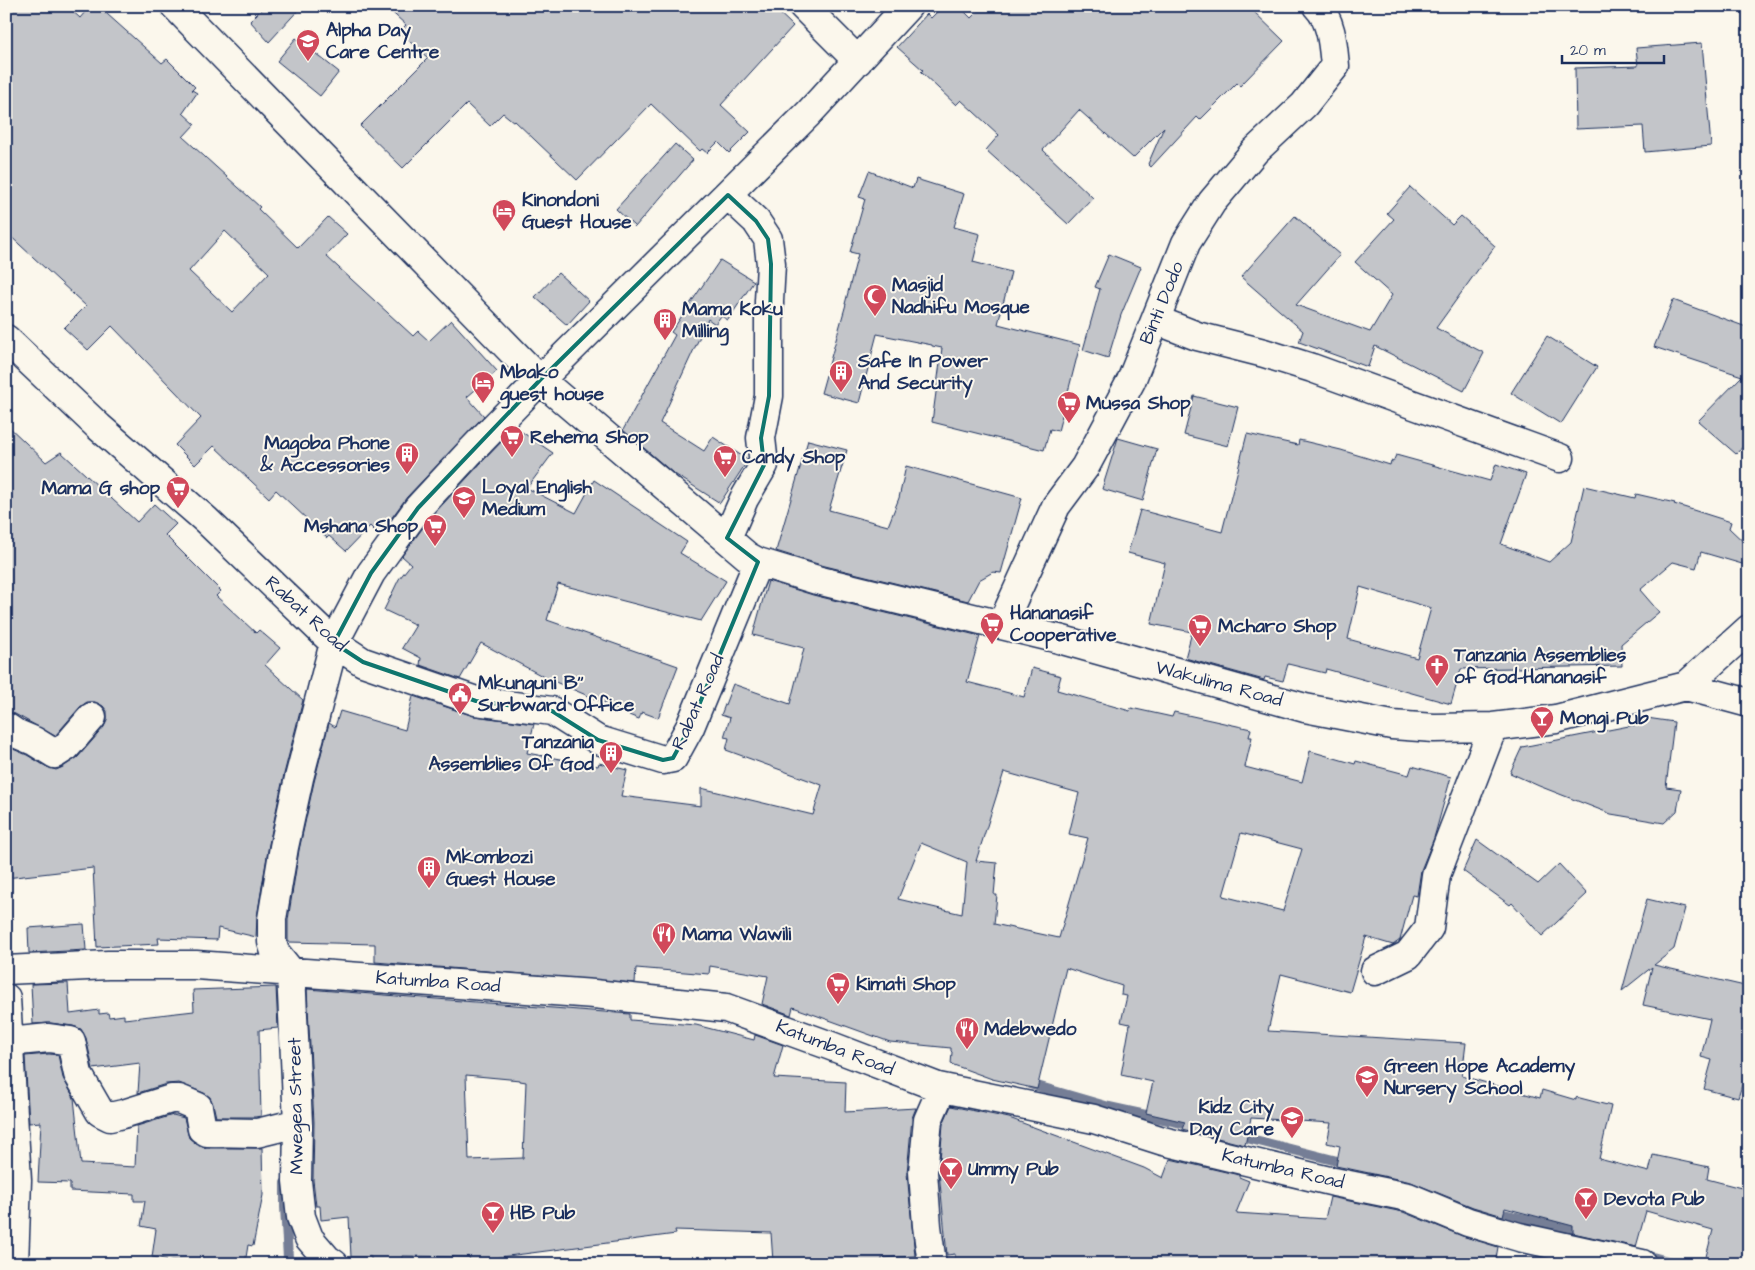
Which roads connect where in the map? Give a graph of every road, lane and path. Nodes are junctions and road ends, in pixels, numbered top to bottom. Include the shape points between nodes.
1 (175, 6) edge
2 (803, 6) edge
3 (908, 6) edge
4 (1318, 6) edge
5 (858, 61) junction
6 (728, 195) junction
7 (1156, 320) junction
8 (6, 339) edge
9 (540, 380) junction
10 (1560, 458) dead end
11 (727, 538) junction
12 (758, 562) junction
13 (1002, 624) junction
14 (1749, 629) edge
15 (334, 643) junction
16 (1686, 686) junction
17 (1749, 702) edge
18 (92, 717) dead end
19 (6, 727) edge
20 (1493, 727) junction
21 (6, 971) edge
22 (1375, 971) dead end
23 (291, 972) junction
24 (6, 998) edge
25 (8, 1042) junction
26 (942, 1088) junction
27 (298, 1124) junction
28 (14, 1264) edge
29 (334, 1264) edge
30 (932, 1264) edge
31 (1642, 1264) edge

1 - 9 street, Wakulima Road
2 - 5 street
3 - 5 street
4 - 7 street, Binti Dodo via 1333,40 1335,66 1304,105 1255,151 1212,202 1186,243
5 - 6 street
6 - 9 street
6 - 11 street via 756,221 768,239 771,264 769,396 761,438 764,466 744,498
7 - 10 street via 1197,336 1312,368
7 - 13 street, Binti Dodo via 1131,381 1085,467 1056,506
8 - 15 street, Rabat Road via 99,427 206,520
9 - 11 street, Wakulima Road
9 - 15 street via 418,508 371,573
11 - 12 street, Wakulima Road
12 - 13 street, Wakulima Road
12 - 15 street, Rabat Road via 690,727 673,758 663,760 598,740 552,711 476,702 363,662
13 - 20 street, Wakulima Road via 1343,716 1392,725
14 - 16 street, Wakulima Road
15 - 23 street via 299,778 272,919 275,952
16 - 17 street, Wakulima Road
16 - 20 street, Wakulima Road via 1556,719
18 - 19 street via 66,747 55,754
20 - 22 street via 1436,875 1429,928 1408,955
21 - 23 street, Katumba Road via 196,965
23 - 26 street, Katumba Road via 594,994 726,1008
23 - 27 street, Mwegea Street
24 - 25 street
25 - 27 street via 49,1038 71,1041 78,1074 100,1112 110,1117 179,1099 198,1107 202,1129 207,1132 257,1133
25 - 28 street via 17,1180
26 - 30 street via 928,1120 924,1172
26 - 31 street, Katumba Road via 1094,1119 1163,1141 1334,1182 1408,1196 1468,1222 1519,1237
27 - 29 street, Mwegea Street via 300,1217 309,1238 326,1260

